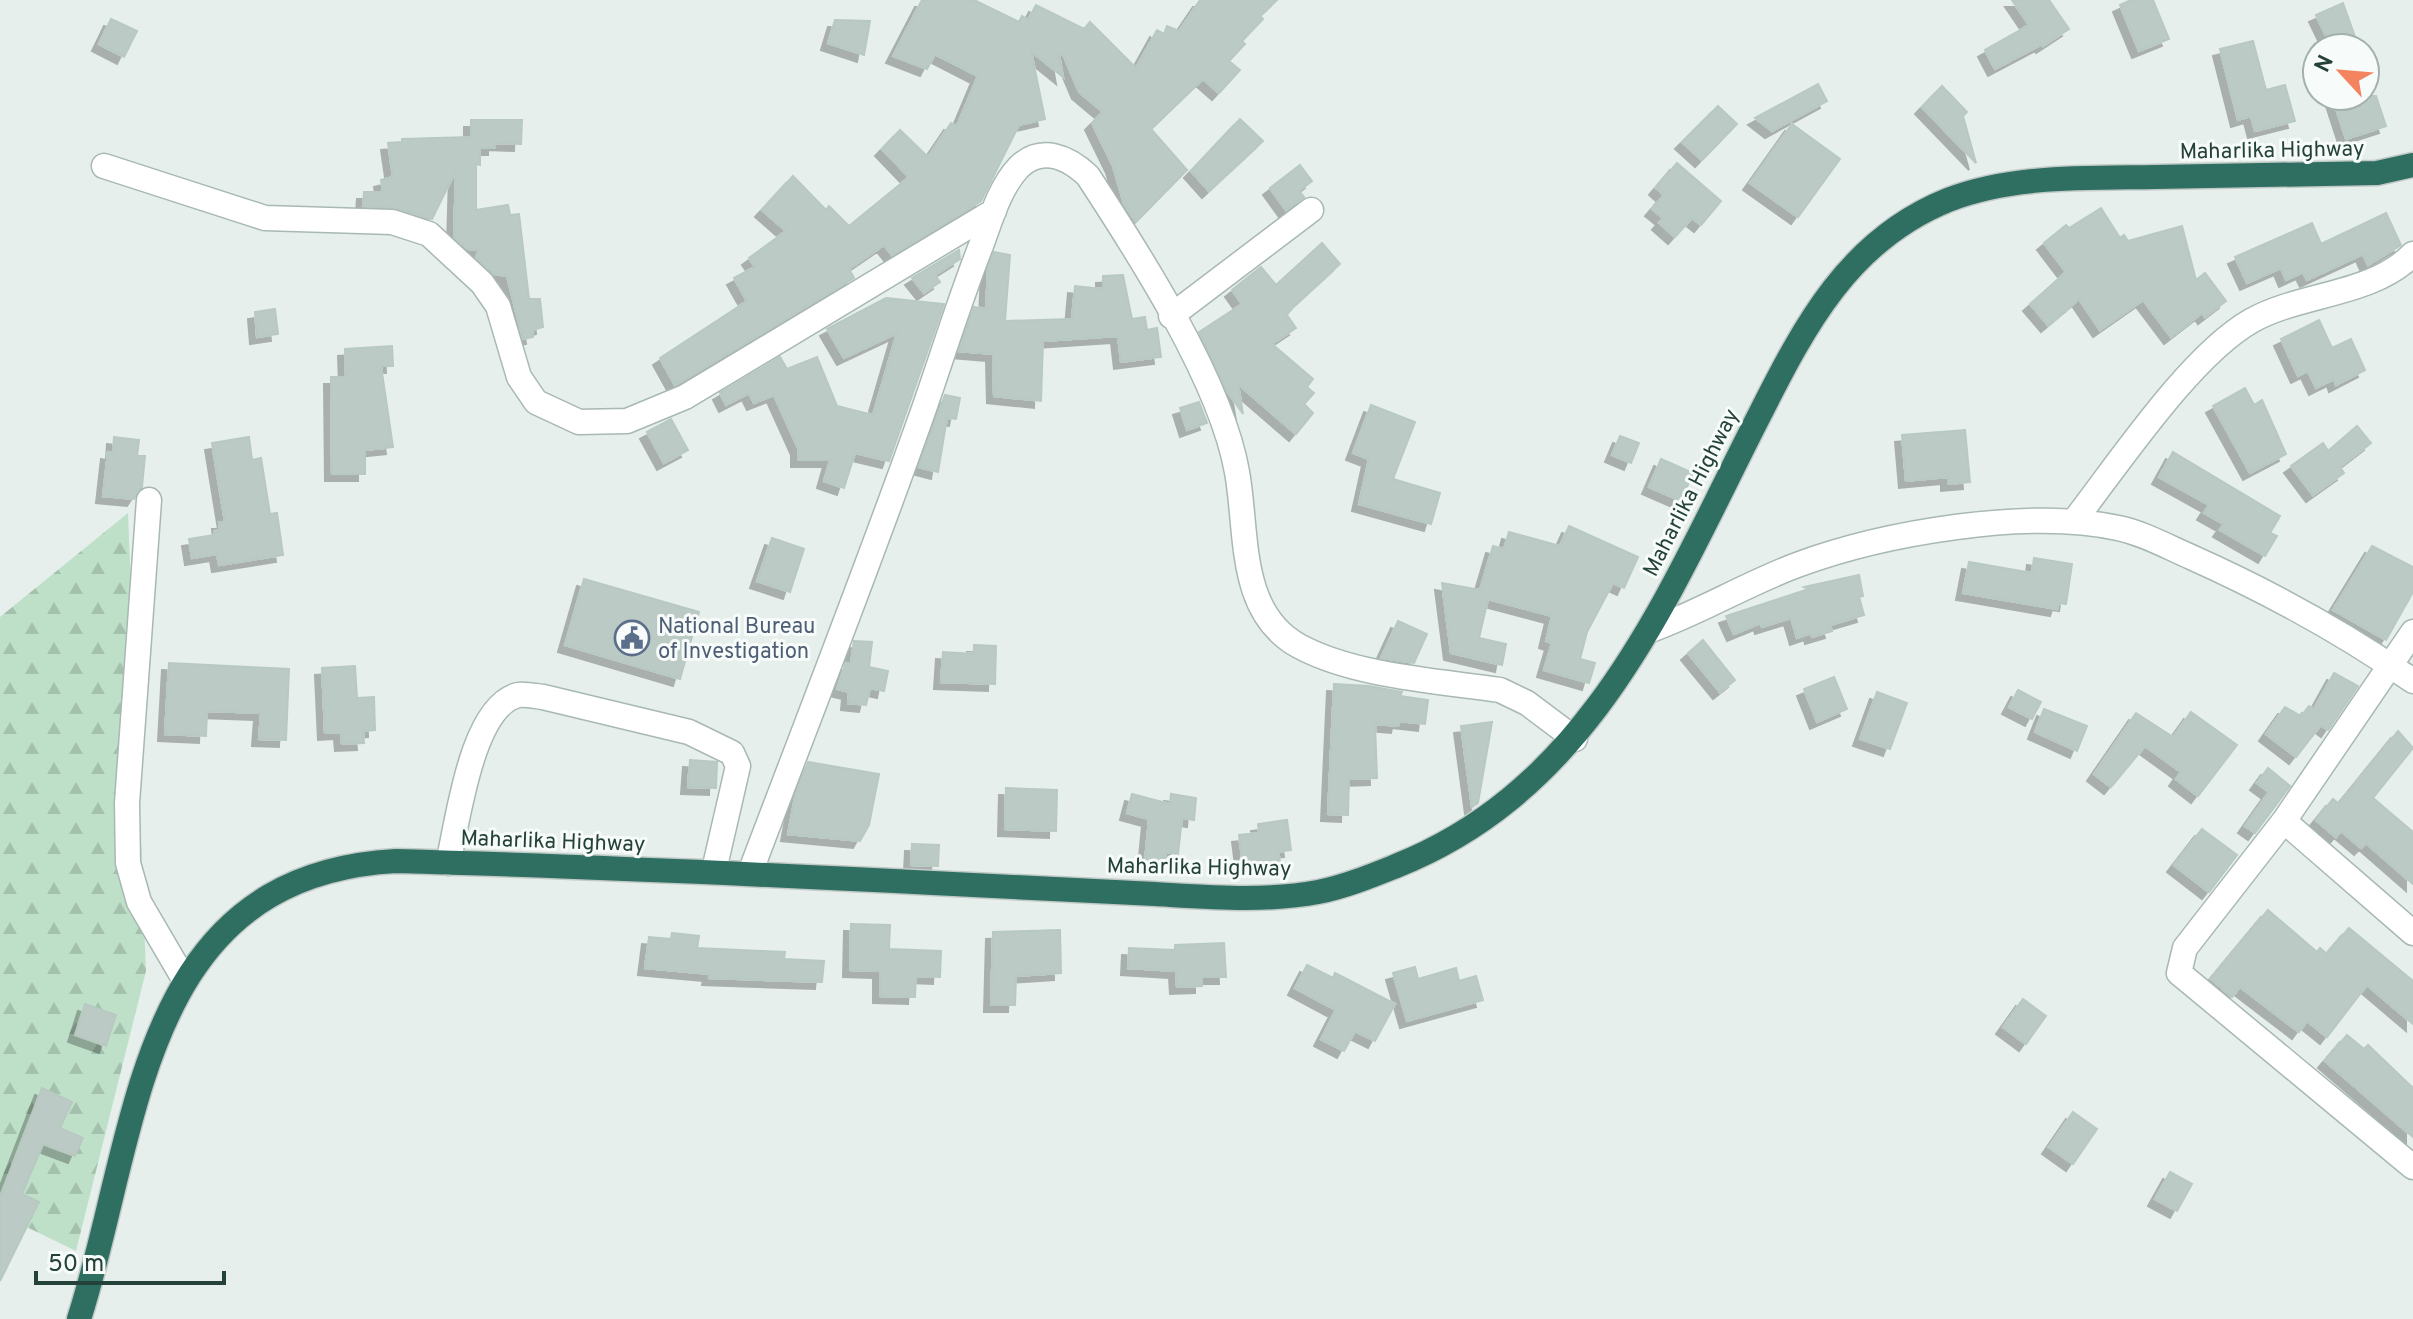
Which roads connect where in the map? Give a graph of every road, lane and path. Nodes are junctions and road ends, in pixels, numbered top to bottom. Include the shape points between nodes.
1 (2413, 165) edge
2 (104, 166) dead end
3 (1311, 210) dead end
4 (994, 211) junction
5 (2413, 254) edge
6 (1171, 316) junction
7 (149, 500) dead end
8 (2074, 521) junction
9 (1648, 631) junction
10 (2413, 632) edge
11 (2390, 665) junction
12 (2413, 681) edge
13 (1575, 739) junction
14 (2284, 821) junction
15 (448, 863) junction
16 (714, 870) junction
17 (750, 873) junction
18 (2413, 933) edge
19 (184, 979) junction
20 (2413, 1167) edge
21 (79, 1319) edge

1 - 9 highway, Maharlika Highway via 2377,173 2022,182 1945,201 1901,226 1859,258 1803,331
2 - 4 street via 265,218 392,222 429,234 474,274 498,306 519,377 536,402 579,422 627,421 685,397
3 - 6 street
4 - 6 street via 1020,167 1034,158 1055,154 1072,161 1088,176
4 - 17 street
5 - 8 street via 2401,266 2280,308 2227,337
6 - 13 street via 1215,401 1237,470 1247,564 1262,613 1298,646 1361,668 1514,695
7 - 19 street via 127,803 128,863 139,902
8 - 9 street via 1976,525 1875,543 1800,564
8 - 11 street via 2121,528 2226,573
9 - 13 highway, Maharlika Highway
10 - 11 street
11 - 12 street
11 - 14 street
13 - 17 highway, Maharlika Highway via 1500,807 1443,843 1401,865 1316,893 1204,896
14 - 18 street
14 - 20 street via 2185,948 2179,973
15 - 16 highway, Maharlika Highway
15 - 16 street via 478,741 488,719 519,695 689,732 732,753 738,766
15 - 19 highway, Maharlika Highway via 350,864 306,877 262,900 219,936
16 - 17 highway, Maharlika Highway
19 - 21 highway, Maharlika Highway via 147,1060

